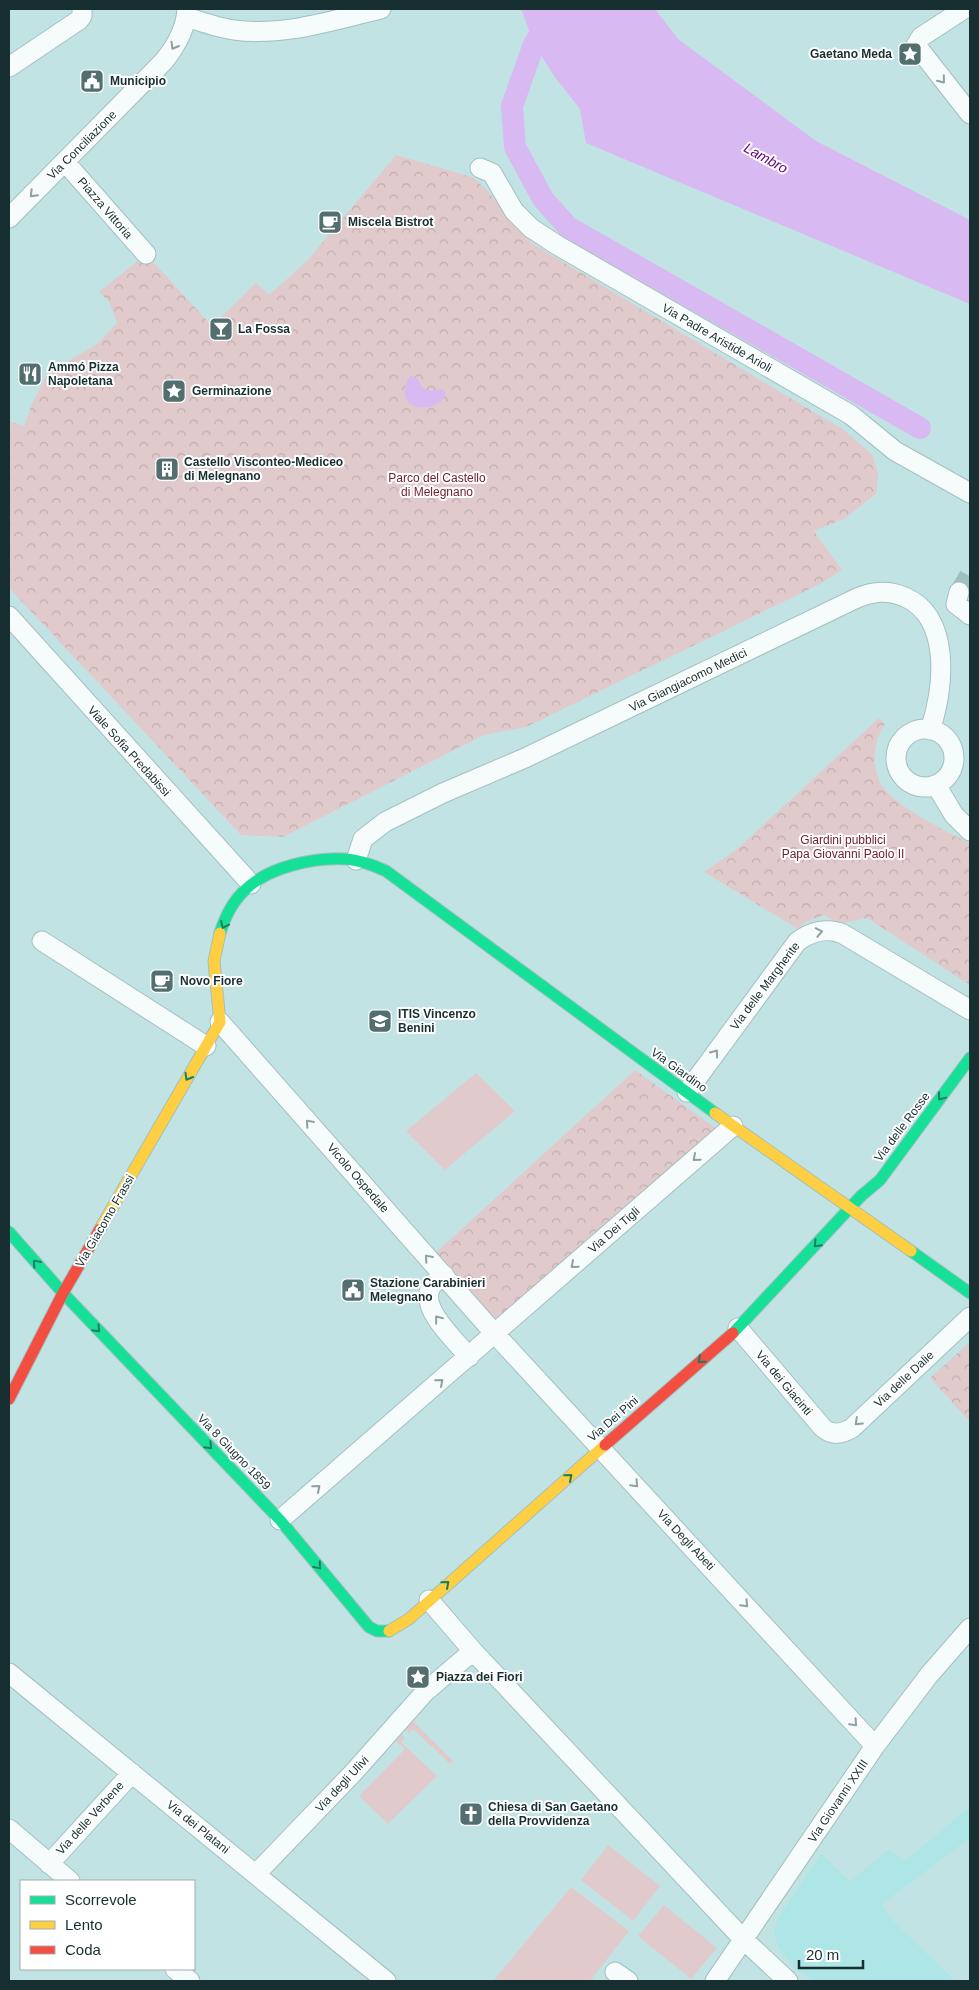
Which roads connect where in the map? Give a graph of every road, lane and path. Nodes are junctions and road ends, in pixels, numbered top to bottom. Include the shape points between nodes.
1 (381, 9) edge
2 (964, 9) edge
3 (362, 11) edge
4 (82, 12) edge
5 (187, 13) edge
6 (9, 67) edge
7 (970, 114) edge
8 (65, 162) junction
9 (480, 168) dead end
10 (9, 218) edge
11 (146, 254) dead end
12 (970, 493) edge
13 (958, 592) dead end
14 (970, 615) edge
15 (9, 616) edge
16 (930, 730) junction
17 (962, 752) edge
18 (936, 785) junction
19 (970, 831) edge
20 (356, 860) junction
21 (250, 884) junction
22 (42, 941) dead end
23 (970, 1010) edge
24 (220, 1022) junction
25 (206, 1046) junction
26 (970, 1058) edge
27 (687, 1092) junction
28 (733, 1126) junction
29 (850, 1208) junction
30 (9, 1232) edge
31 (444, 1275) junction
32 (63, 1293) junction
33 (970, 1293) edge
34 (970, 1317) edge
35 (738, 1328) junction
36 (495, 1334) junction
37 (468, 1357) junction
38 (9, 1399) edge
39 (834, 1434) joint
40 (602, 1448) junction
41 (280, 1520) junction
42 (429, 1600) junction
43 (970, 1628) edge
44 (380, 1633) joint
45 (473, 1651) junction
46 (9, 1673) edge
47 (875, 1746) junction
48 (132, 1773) junction
49 (9, 1829) edge
50 (49, 1864) junction
51 (256, 1874) junction
52 (69, 1880) edge
53 (744, 1940) junction
54 (176, 1970) edge
55 (190, 1981) edge
56 (386, 1981) edge
57 (715, 1981) edge
58 (788, 1981) edge

1 - 3 street
2 -> 7 street via 921,37 916,45
3 - 5 street via 292,29 251,32 225,29
4 - 6 street via 79,20
5 -> 8 street, Via Conciliazione via 175,46 154,72
8 -> 10 street, Via Conciliazione
8 - 11 street, Piazza Vittoria
9 - 12 street, Via Padre Aristide Arioli via 492,173 514,211 537,232 851,415 895,451
13 - 14 street via 956,604
15 - 21 street, Viale Sofia Predabissi
16 - 17 street via 939,733
16 - 18 street via 920,730 903,739 896,757 902,776 909,782 927,788
16 - 20 street, Via Giangiacomo Medici via 940,676 935,629 930,618 915,603 890,592 874,592 400,814 363,839
17 - 18 street via 950,773
18 - 19 street via 954,815
20 - 21 street, Via Giardino via 310,862
20 - 27 street, Via Giardino via 375,865 393,876
21 -> 24 street via 222,926 215,950 214,977
22 - 25 street
27 -> 23 street, Via delle Margherite via 792,948 815,932 832,930 843,934
24 - 25 street, Via Giacomo Frassi
31 -> 24 street, Vicolo Ospedale
25 -> 32 street, Via Giacomo Frassi
26 -> 29 street, Via delle Rosse via 880,1180
27 - 28 street, Via Giardino
28 - 29 street, Via Giardino
28 -> 36 street, Via Dei Tigli
29 - 33 street, Via Giardino
29 -> 35 street, Via Dei Pini
32 -> 30 street, Via 8 Giugno 1859
31 - 36 street, Vicolo Ospedale
37 -> 31 street via 429,1304 431,1286
32 - 38 street, Via Giacomo Frassi
32 -> 41 street, Via 8 Giugno 1859
34 -> 39 street, Via delle Dalie via 852,1428
35 - 39 street, Via dei Giacinti via 823,1428
35 -> 40 street, Via Dei Pini
36 - 37 street, Via Dei Tigli
36 - 40 street, Via Degli Abeti
41 -> 37 street
42 -> 40 street, Via Dei Pini
40 -> 47 street, Via Degli Abeti
41 -> 44 street, Via 8 Giugno 1859 via 369,1627
42 - 44 street, Via Dei Pini via 395,1629
42 - 45 street
43 - 47 street, Via Giovanni XXIII
45 - 51 street, Via degli Ulivi via 426,1692
45 - 53 street
46 - 48 street, Via dei Platani
47 - 53 street, Via Giovanni XXIII
48 - 50 street, Via delle Verbene
48 - 51 street, Via dei Platani
49 - 50 street
50 - 52 street
51 - 56 street, Via dei Platani
53 - 57 street, Via Giovanni XXIII
53 - 58 street
54 - 55 street

